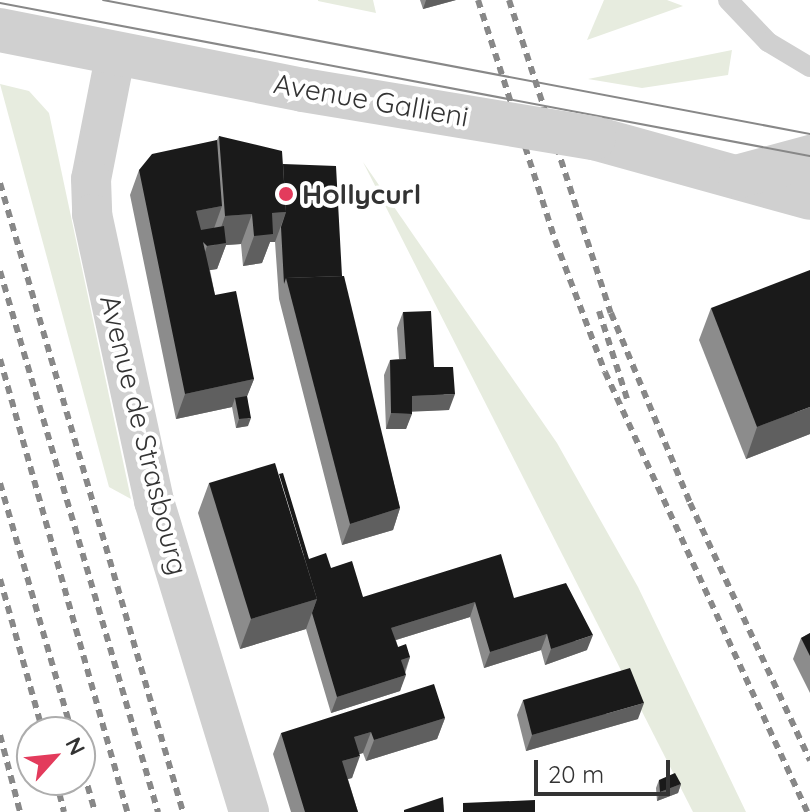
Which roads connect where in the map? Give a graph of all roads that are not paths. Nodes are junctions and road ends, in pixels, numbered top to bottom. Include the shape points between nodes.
1 (728, 0) edge
2 (0, 30) edge
3 (116, 52) junction
4 (810, 67) edge
5 (810, 157) edge
6 (740, 176) junction
7 (810, 198) edge
8 (249, 812) edge

1 - 4 lane via 768,42
2 - 3 street, Avenue Gallieni
3 - 6 street, Avenue Gallieni, bridge via 303,90 594,138
3 - 8 street, Avenue de Strasbourg via 91,179 92,214 154,501
5 - 6 street, Avenue Gallieni
6 - 7 street, Avenue Gallieni

